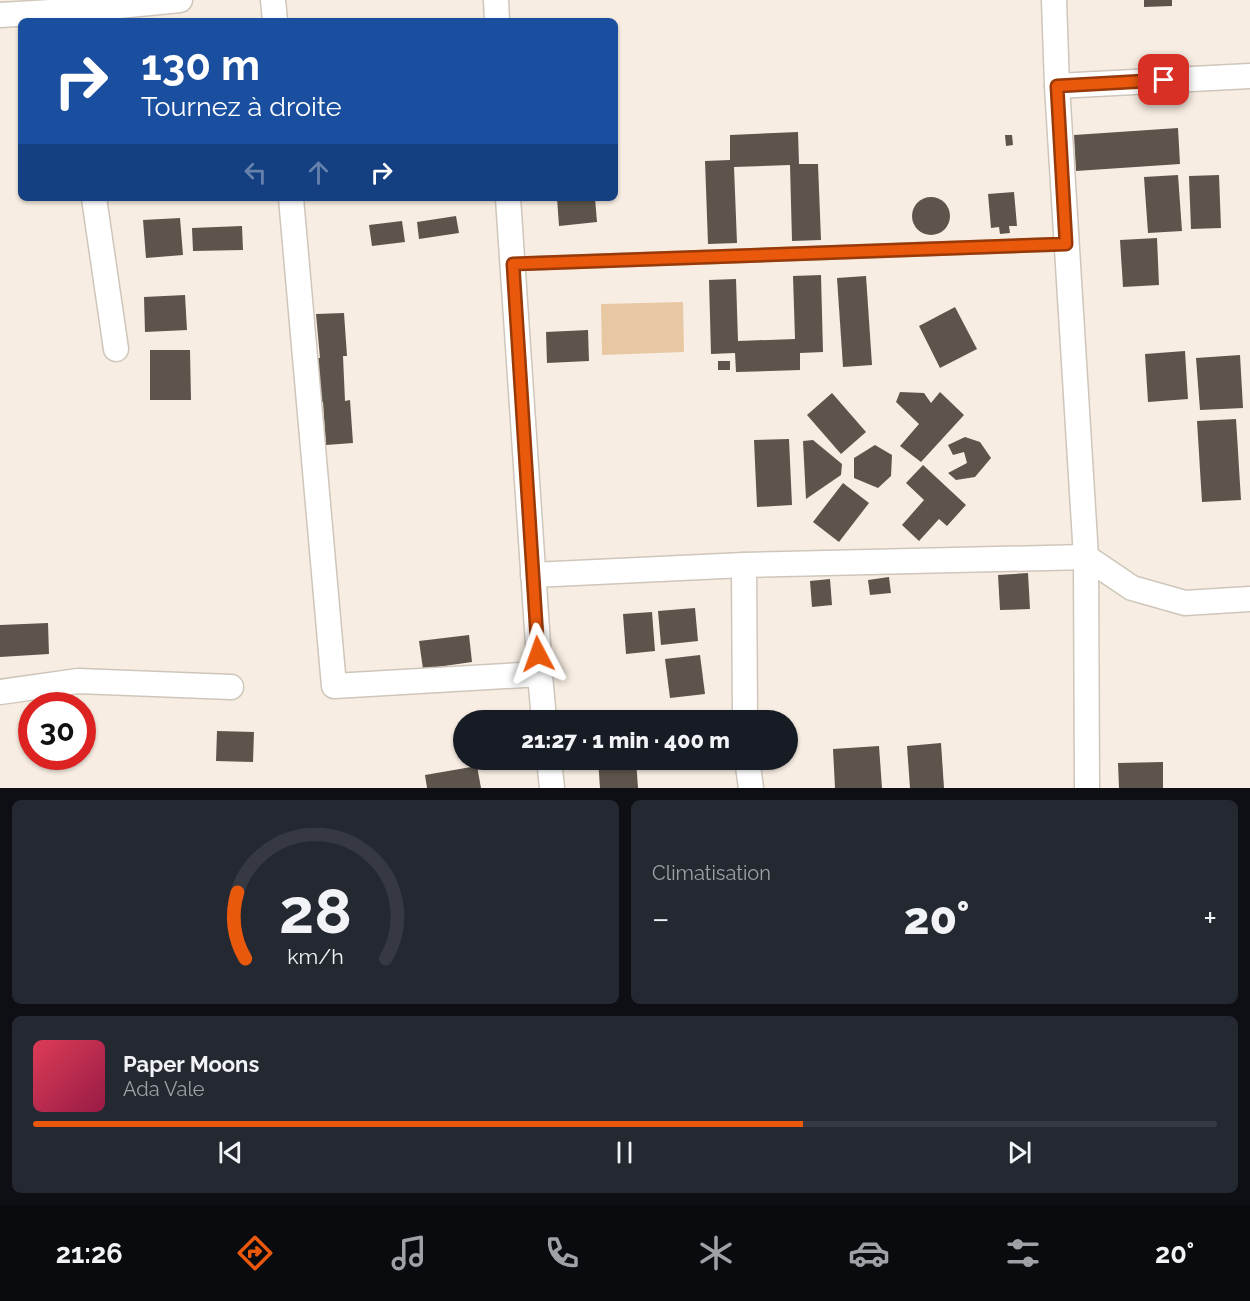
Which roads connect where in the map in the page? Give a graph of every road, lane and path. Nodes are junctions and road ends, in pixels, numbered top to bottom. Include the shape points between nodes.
1 (180, 0) edge
2 (273, 0) edge
3 (496, 0) edge
4 (1054, 0) edge
5 (68, 11) edge
6 (0, 15) edge
7 (275, 18) edge
8 (497, 18) edge
9 (1250, 76) edge
10 (1057, 86) junction
11 (94, 201) edge
12 (291, 201) edge
13 (508, 201) edge
14 (1066, 244) junction
15 (513, 264) junction
16 (116, 349) dead end
17 (1086, 557) junction
18 (744, 565) junction
19 (533, 575) junction
20 (1250, 599) edge
21 (540, 674) junction
22 (231, 687) dead end
23 (0, 692) edge
24 (543, 710) edge
25 (745, 710) edge
26 (550, 770) edge
27 (749, 770) edge
28 (552, 788) edge
29 (751, 788) edge
30 (1087, 788) edge

1 - 5 street
2 - 7 street
3 - 8 street
4 - 10 street
5 - 6 street
9 - 10 street
10 - 14 street
11 - 16 street
12 - 21 street via 334,686
13 - 15 street
14 - 15 lane
14 - 17 street
15 - 19 street
17 - 18 street
17 - 20 street via 1132,588 1185,603
17 - 30 street
18 - 19 street
18 - 25 street
19 - 21 street
21 - 24 street
22 - 23 street via 78,681
26 - 28 street
27 - 29 street

